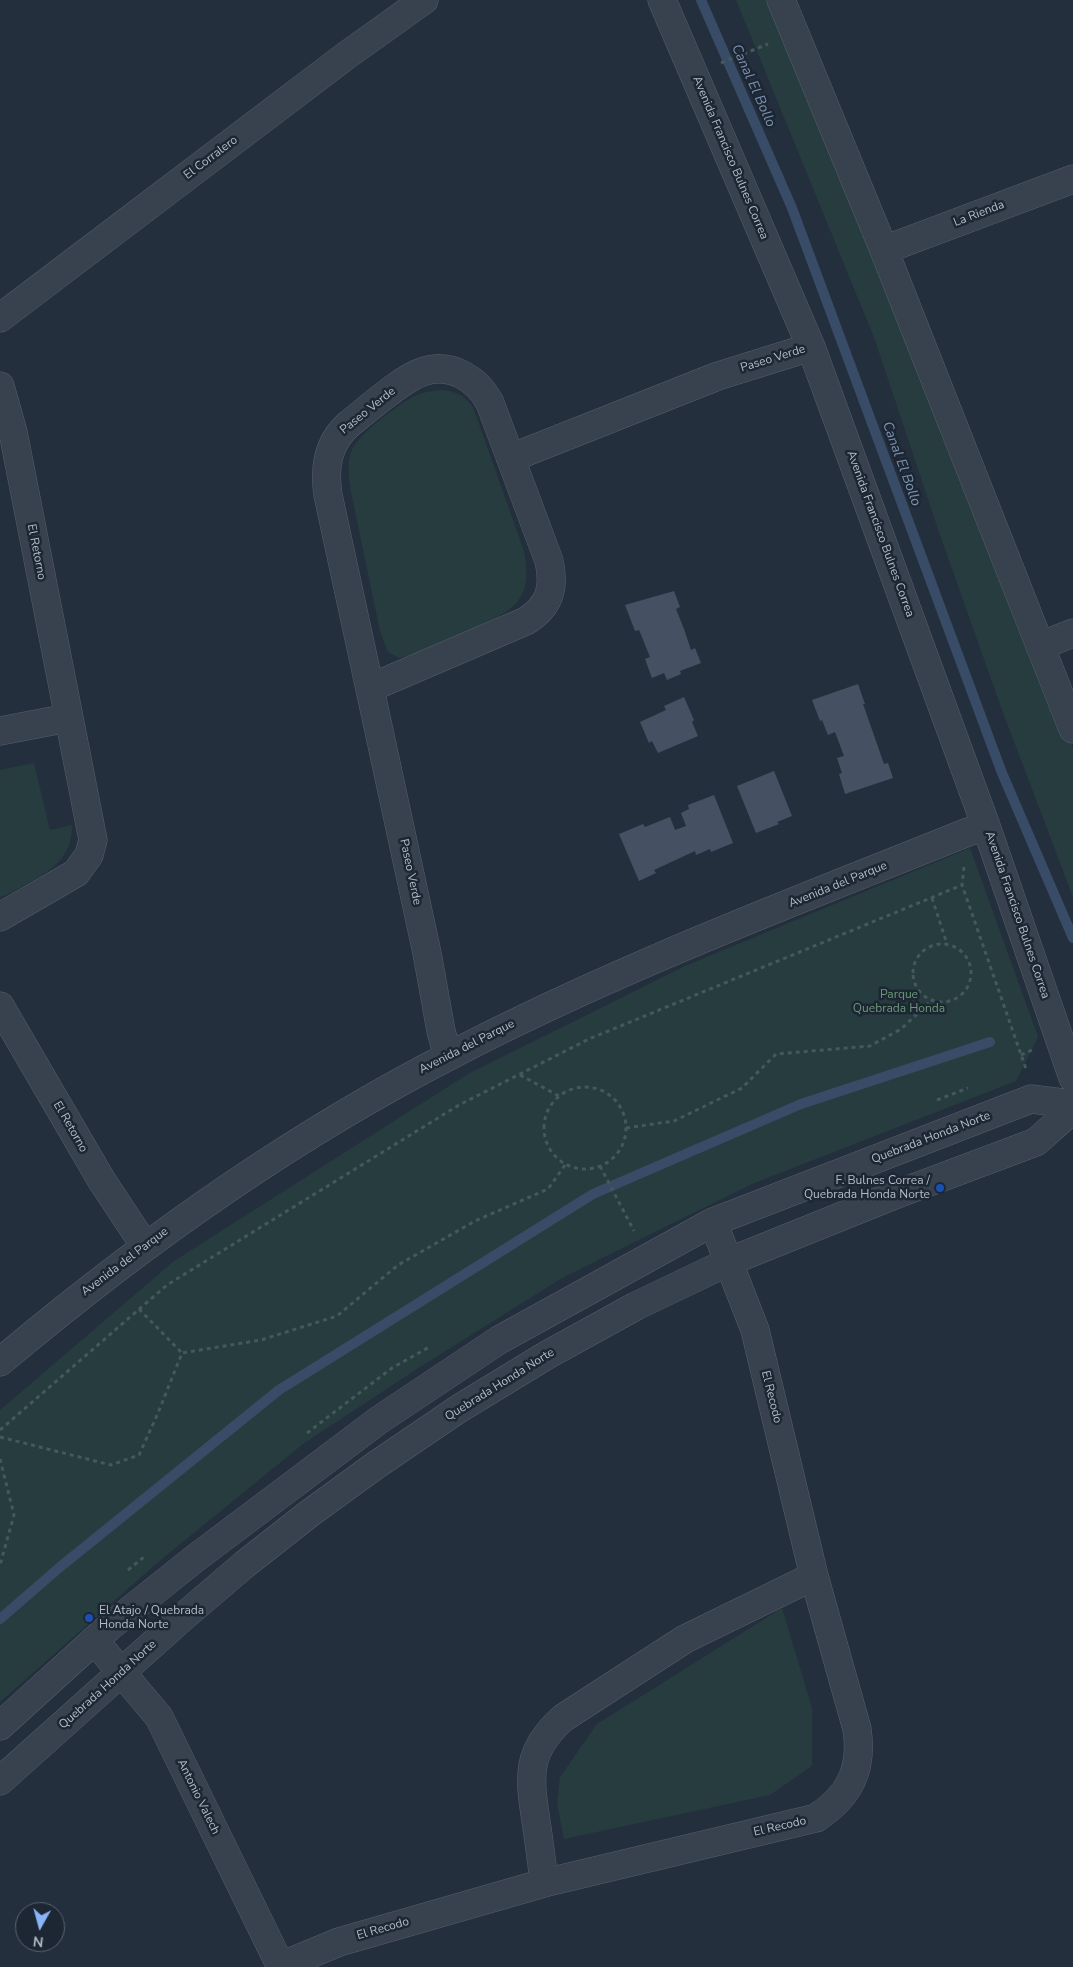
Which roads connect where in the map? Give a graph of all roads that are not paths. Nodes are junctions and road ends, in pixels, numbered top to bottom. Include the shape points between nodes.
1 (424, 0) edge
2 (662, 0) edge
3 (781, 0) edge
4 (1073, 179) edge
5 (884, 250) junction
6 (0, 318) edge
7 (811, 347) junction
8 (0, 386) edge
9 (511, 458) junction
10 (1073, 633) edge
11 (1040, 646) junction
12 (370, 688) junction
13 (68, 718) junction
14 (1073, 730) edge
15 (0, 731) edge
16 (977, 829) junction
17 (0, 917) edge
18 (0, 1006) edge
19 (448, 1056) junction
20 (1073, 1078) edge
21 (1073, 1104) edge
22 (1073, 1110) edge
23 (712, 1222) junction
24 (146, 1246) junction
25 (728, 1262) junction
26 (0, 1362) edge
27 (814, 1576) junction
28 (94, 1640) junction
29 (122, 1673) junction
30 (0, 1726) edge
31 (0, 1781) edge
32 (544, 1883) junction
33 (281, 1967) edge

1 - 6 street, El Corralero
2 - 7 street, Avenida Francisco Bulnes Correa
3 - 5 street
4 - 5 street, La Rienda
5 - 11 street
7 - 9 street, Paseo Verde via 718,376
7 - 16 street, Avenida Francisco Bulnes Correa
8 - 13 street, El Retorno via 12,432
9 - 12 street, Paseo Verde via 552,572 551,589 544,605 526,621
9 - 12 street, Paseo Verde via 484,392 463,374 444,370 428,370 412,376 340,431 326,464 327,490
10 - 11 street
11 - 14 street
12 - 19 street, Paseo Verde
13 - 15 street
13 - 17 street, El Retorno via 92,832 89,855 76,873
16 - 19 street, Avenida del Parque via 600,982
16 - 20 street, Avenida Francisco Bulnes Correa
18 - 24 street, El Retorno via 102,1181
19 - 24 street, Avenida del Parque via 315,1132
21 - 23 street, Quebrada Honda Norte via 1031,1099
22 - 25 street, Quebrada Honda Norte via 1036,1142
23 - 25 street, El Recodo
23 - 28 street, Quebrada Honda Norte via 500,1340 379,1420 197,1557
24 - 26 street, Avenida del Parque via 60,1311
25 - 27 street, El Recodo via 755,1330
25 - 29 street, Quebrada Honda Norte via 636,1306 460,1408 310,1513 183,1617
27 - 32 street via 685,1639 551,1729 536,1755 530,1788
27 - 32 street, El Recodo via 859,1743 853,1777 832,1808 816,1818
28 - 29 street, Antonio Valech
28 - 30 street, Quebrada Honda Norte
29 - 31 street, Quebrada Honda Norte
29 - 33 street, Antonio Valech via 159,1717
32 - 33 street, El Recodo via 339,1942

